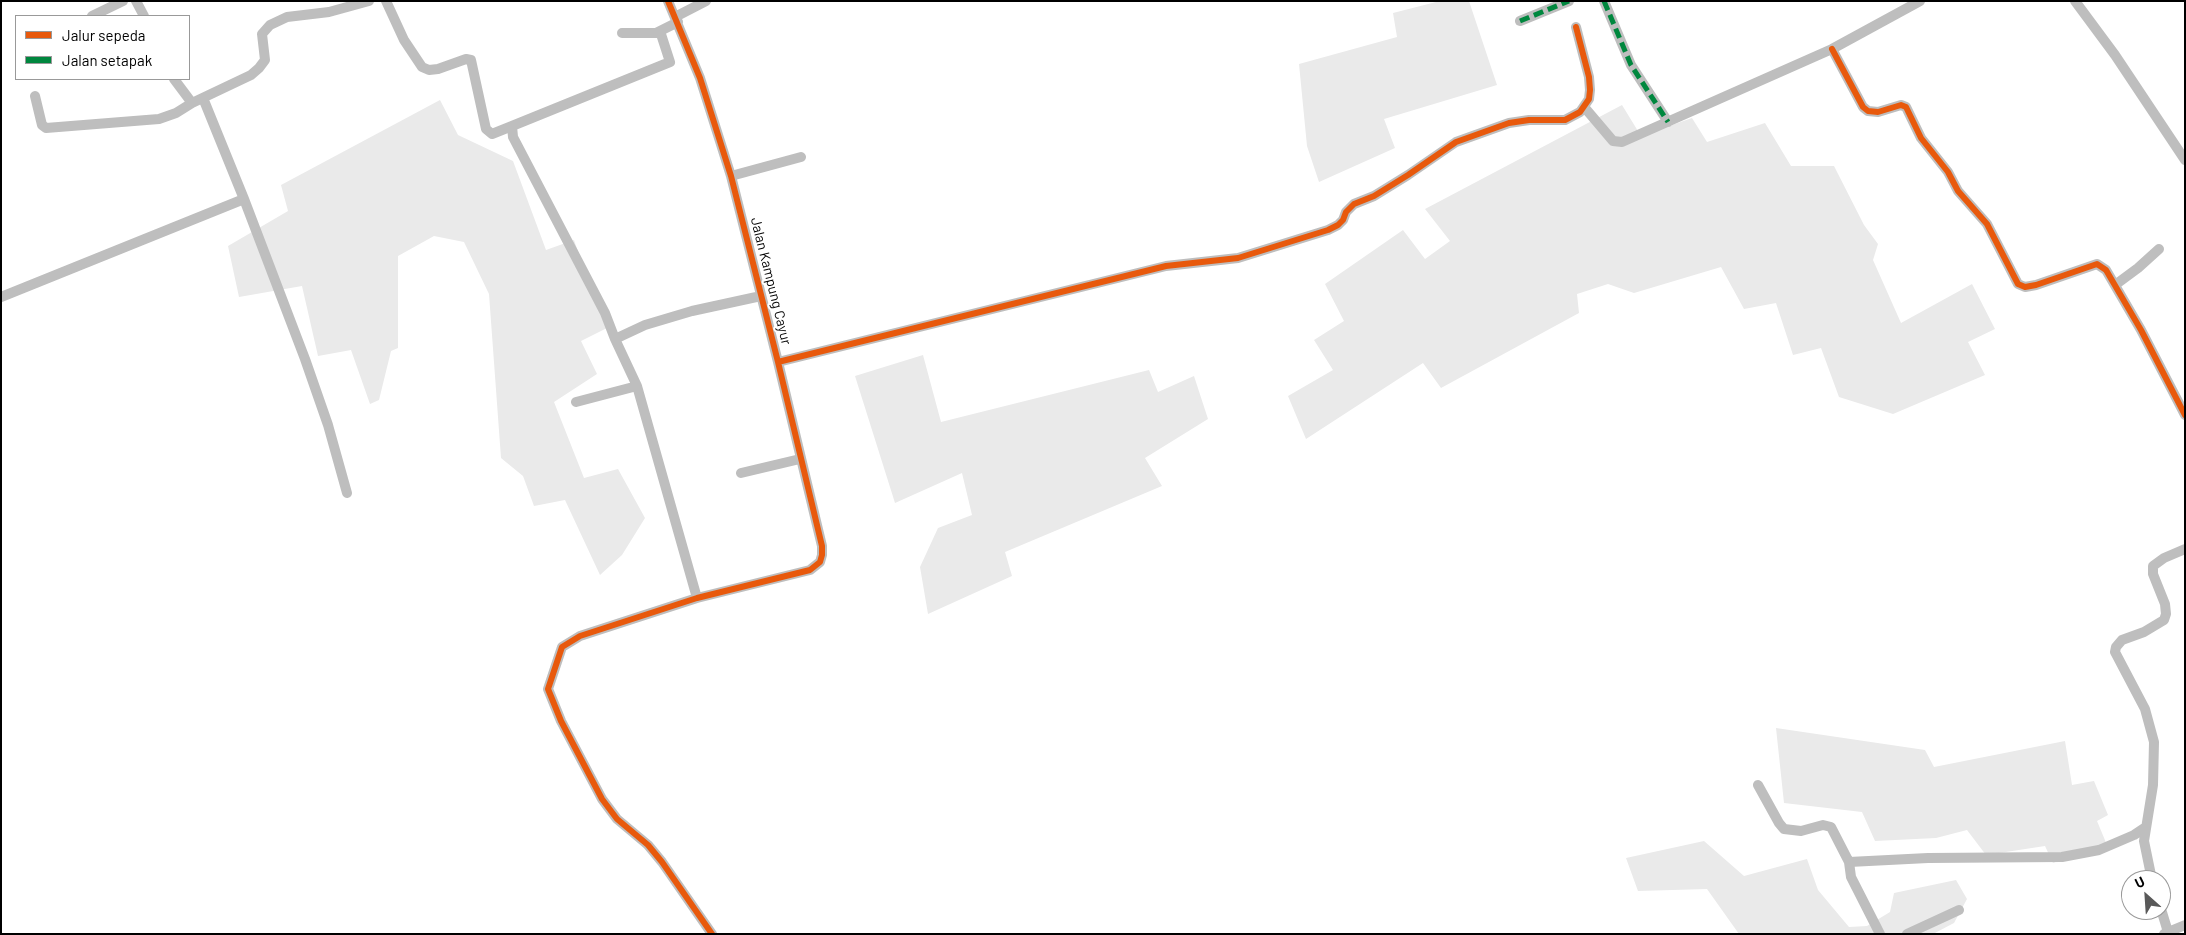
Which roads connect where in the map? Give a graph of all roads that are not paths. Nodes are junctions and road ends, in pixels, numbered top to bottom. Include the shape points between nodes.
1 (123, 1) edge
2 (136, 1) edge
3 (369, 1) edge
4 (386, 1) edge
5 (668, 1) edge
6 (706, 1) edge
7 (1569, 1) edge
8 (1604, 1) edge
9 (1920, 1) edge
10 (2075, 1) edge
11 (94, 15) edge
12 (143, 15) edge
13 (677, 20) junction
14 (1520, 21) dead end
15 (1576, 27) dead end
16 (660, 31) junction
17 (622, 32) dead end
18 (1832, 49) junction
19 (175, 80) edge
20 (34, 96) dead end
21 (203, 98) junction
22 (192, 103) junction
23 (1585, 108) junction
24 (1668, 122) junction
25 (512, 126) junction
26 (801, 158) dead end
27 (2185, 160) edge
28 (731, 176) junction
29 (244, 199) junction
30 (2159, 249) dead end
31 (2115, 285) junction
32 (761, 296) junction
33 (1, 297) edge
34 (615, 339) junction
35 (778, 362) junction
36 (637, 386) junction
37 (576, 402) dead end
38 (2185, 416) edge
39 (800, 459) junction
40 (741, 473) dead end
41 (347, 493) dead end
42 (2185, 549) edge
43 (697, 598) junction
44 (1758, 785) dead end
45 (2146, 827) junction
46 (1849, 862) junction
47 (2150, 870) edge
48 (1959, 910) dead end
49 (2163, 920) edge
50 (2185, 925) edge
51 (2166, 933) edge
52 (712, 934) edge
53 (1880, 934) edge
54 (1907, 934) edge

1 - 11 street
2 - 12 street
3 - 21 street via 329,12 287,17 264,29 261,38 264,64 250,75
4 - 25 street via 404,40 422,67 438,70 470,58 486,129 492,134
5 - 13 street, Jalan Kampung Cayur
6 - 13 street
7 - 14 street
8 - 24 street via 1631,65
9 - 18 street
10 - 27 street
13 - 16 street
13 - 28 street, Jalan Kampung Cayur via 700,78
15 - 23 street via 1589,77 1590,90
16 - 17 street via 644,34
16 - 25 street via 670,62
18 - 24 street
18 - 31 street via 1868,111 1906,106 1921,138 1948,172 1958,191 1987,224 2018,284 2025,287 2097,264 2106,270
19 - 22 street
20 - 22 street via 46,128 160,119
21 - 22 street
21 - 29 street
23 - 24 street via 1615,142 1628,140
23 - 35 street via 1565,120 1522,121 1456,142 1395,183 1354,204 1338,226 1303,239 1238,258 1166,266
25 - 34 street via 513,136 605,313
26 - 28 street
28 - 32 street, Jalan Kampung Cayur
29 - 33 street
29 - 41 street via 325,417
30 - 31 street
31 - 38 street
32 - 34 street via 692,311 645,325
32 - 35 street, Jalan Kampung Cayur
34 - 36 street
35 - 39 street, Jalan Kampung Cayur
36 - 37 street
36 - 43 street
39 - 40 street
39 - 43 street, Jalan Kampung Cayur via 822,546 820,562 810,570
42 - 45 street via 2153,566 2165,604 2164,620 2122,640 2115,652 2145,709 2154,742 2153,785
43 - 52 street, Jalan Kampung Cayur via 600,628 564,644 548,686 550,698 602,799 617,819 657,856
44 - 46 street via 1784,829 1801,831 1823,825 1831,827
45 - 46 street via 2099,850 2062,857
45 - 47 street via 2144,841
46 - 53 street via 1850,877
48 - 54 street
49 - 51 street
50 - 51 street

